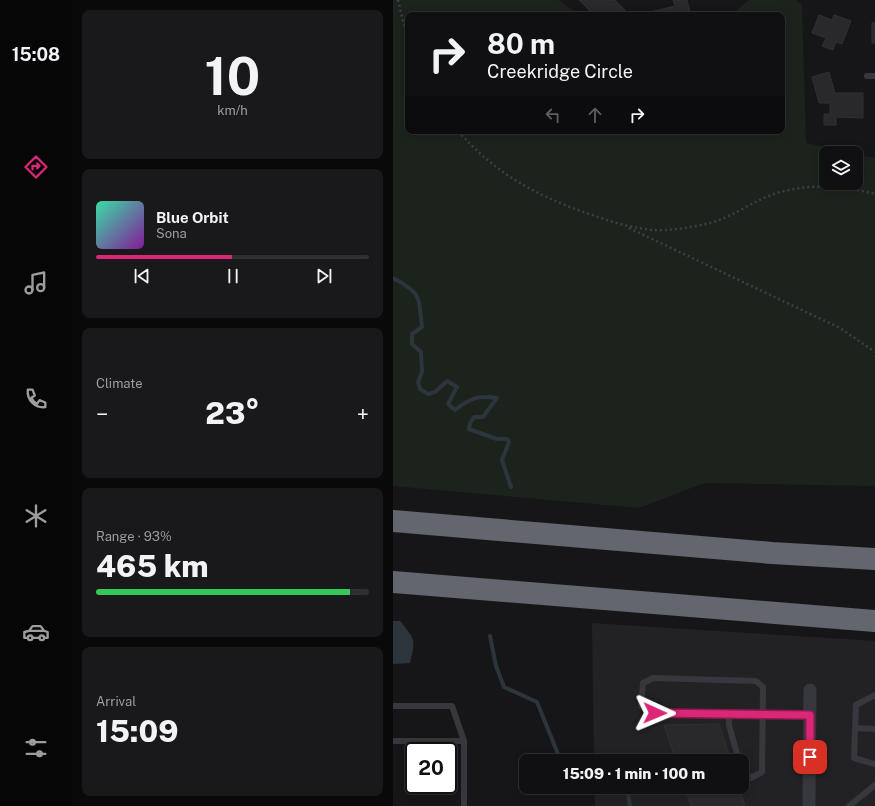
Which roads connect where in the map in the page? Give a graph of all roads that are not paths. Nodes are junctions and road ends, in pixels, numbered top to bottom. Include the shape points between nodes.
1 (867, 76) dead end
2 (875, 76) edge
3 (393, 521) edge
4 (875, 560) edge
5 (393, 582) edge
6 (875, 621) edge
7 (810, 690) dead end
8 (875, 696) edge
9 (393, 706) edge
10 (729, 714) junction
11 (763, 714) junction
12 (810, 715) junction
13 (855, 728) junction
14 (875, 729) edge
15 (393, 741) edge
16 (464, 741) junction
17 (737, 754) edge
18 (875, 764) edge
19 (749, 776) edge
20 (875, 785) edge
21 (809, 805) edge
22 (464, 806) edge
23 (849, 806) edge

1 - 2 lane
3 - 4 highway
5 - 6 highway
7 - 12 street
8 - 13 lane via 856,705
9 - 16 lane via 452,706
10 - 11 lane
10 - 11 lane via 655,713 641,706 643,683 653,678 756,681 763,687
10 - 17 lane via 729,725
11 - 12 lane
11 - 19 lane via 762,772 751,778
12 - 21 street
13 - 14 lane
13 - 18 lane via 853,758
15 - 16 lane
16 - 22 lane
20 - 23 lane

